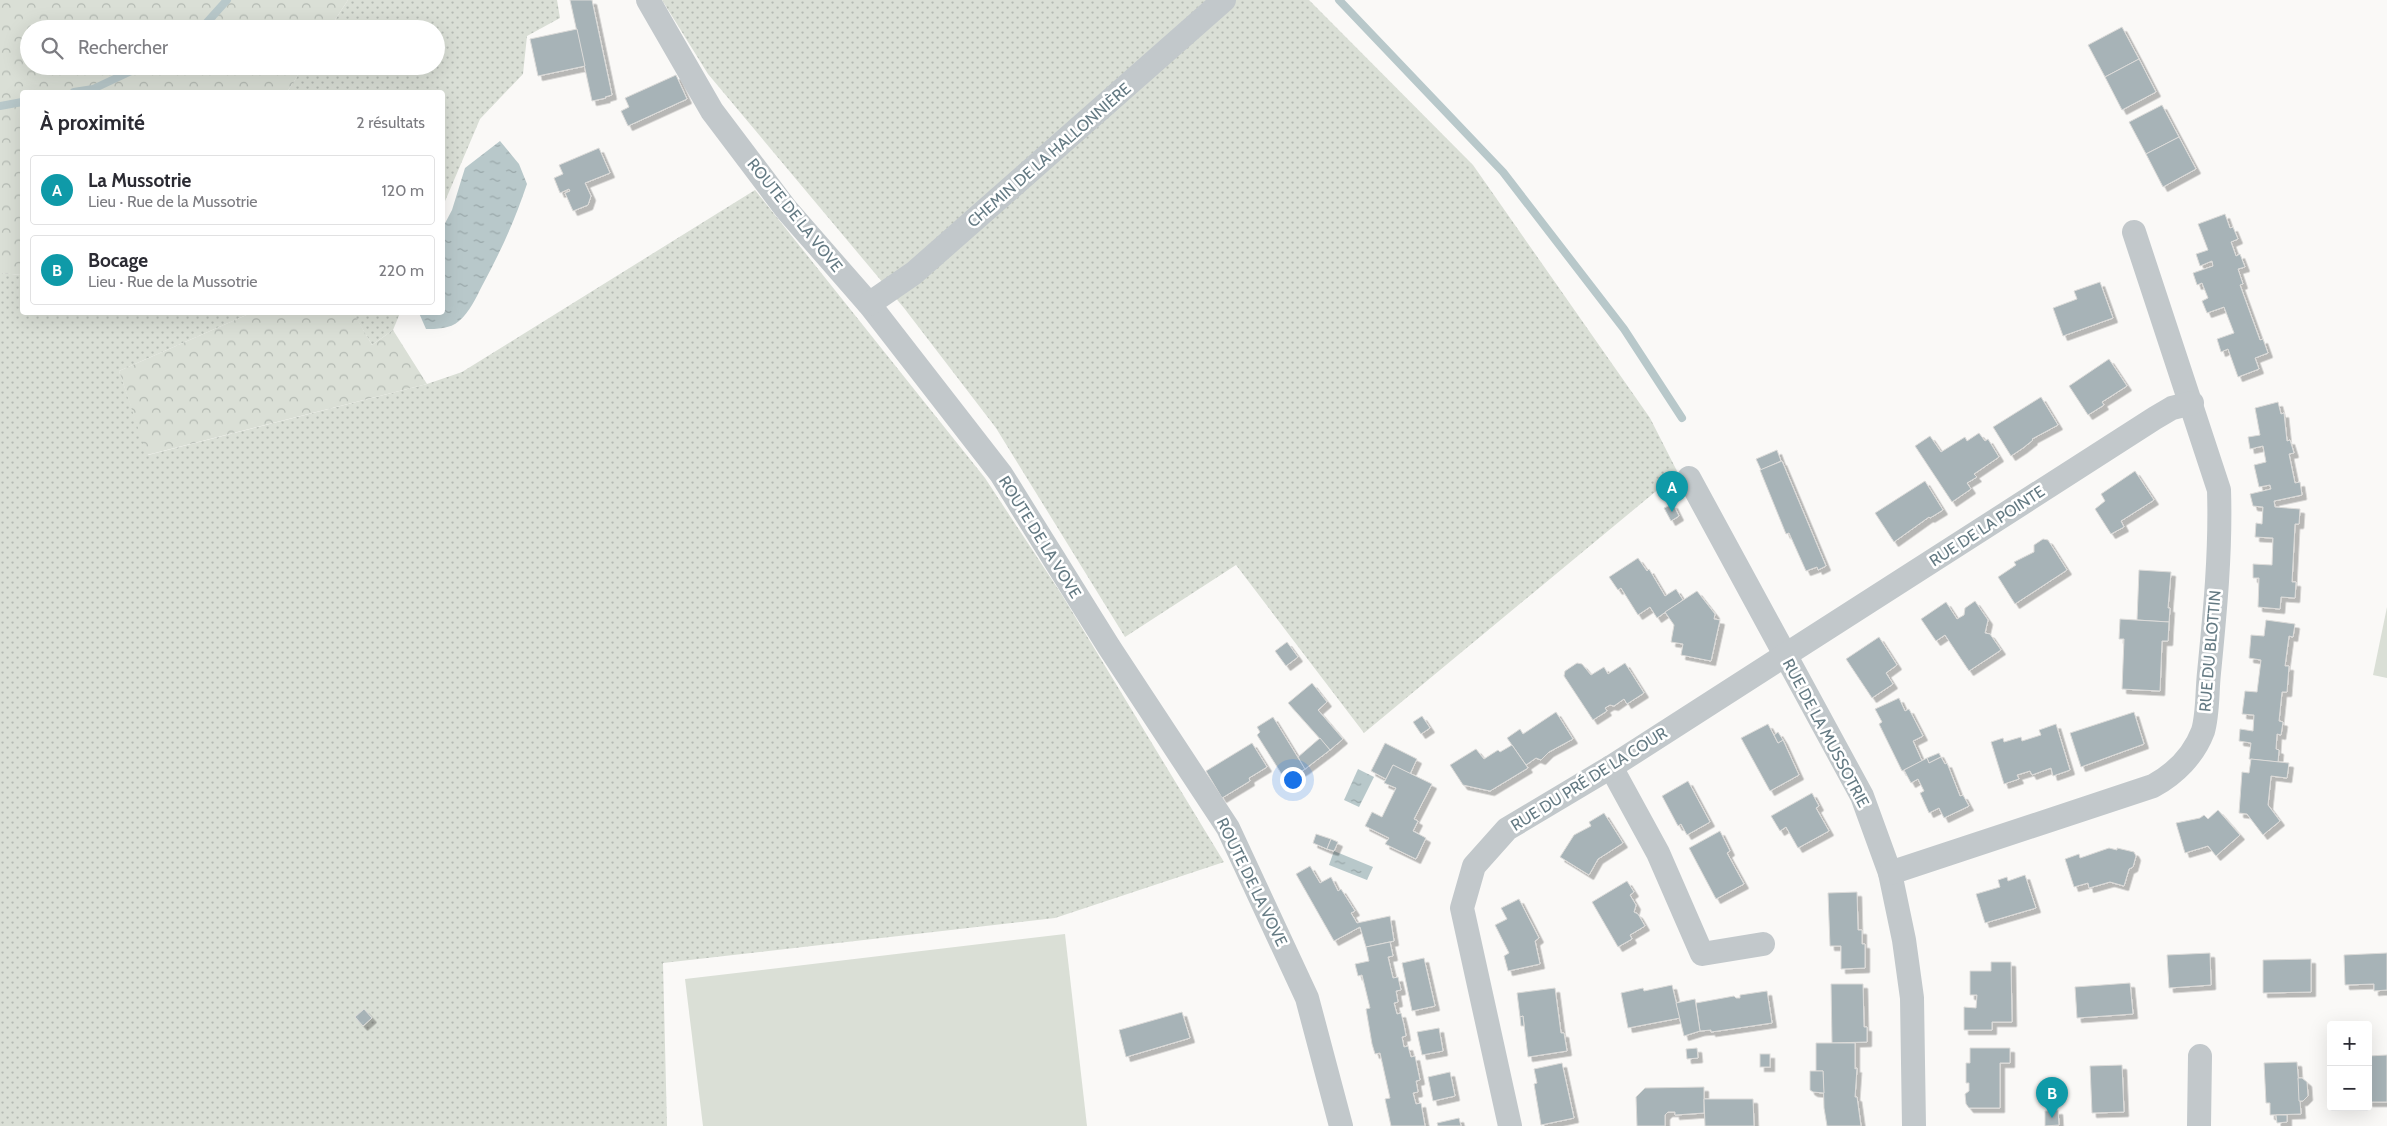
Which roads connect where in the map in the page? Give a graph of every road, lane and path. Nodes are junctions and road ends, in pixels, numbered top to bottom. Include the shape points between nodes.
1 (648, 0) edge
2 (1224, 0) edge
3 (2134, 232) dead end
4 (869, 304) junction
5 (2192, 403) junction
6 (1689, 478) dead end
7 (1786, 655) junction
8 (1611, 767) junction
9 (1890, 873) junction
10 (1763, 944) dead end
11 (2200, 1056) dead end
12 (1342, 1126) edge
13 (1510, 1126) edge
14 (1914, 1126) edge
15 (2199, 1126) edge

1 - 4 street, ROUTE DE LA VOVE via 712,111 786,209
2 - 4 street, CHEMIN DE LA HALLONNIÈRE via 914,273
3 - 5 street, RUE DU BLOTTIN
4 - 12 street, ROUTE DE LA VOVE via 1001,474 1228,828 1307,998
5 - 7 street, RUE DE LA POINTE via 2172,408 2155,418
5 - 9 street, RUE DU BLOTTIN via 2219,490 2220,522 2203,730 2190,755 2169,777 2153,786
6 - 7 street, RUE DE LA MUSSOTRIE
7 - 8 street, RUE DU PRÉ DE LA COUR
7 - 9 street, RUE DE LA MUSSOTRIE via 1862,796
8 - 10 street via 1658,853 1702,954
8 - 13 street, RUE DU PRÉ DE LA COUR via 1507,829 1474,866 1462,908
9 - 14 street, RUE DE LA MUSSOTRIE via 1912,998
11 - 15 street

